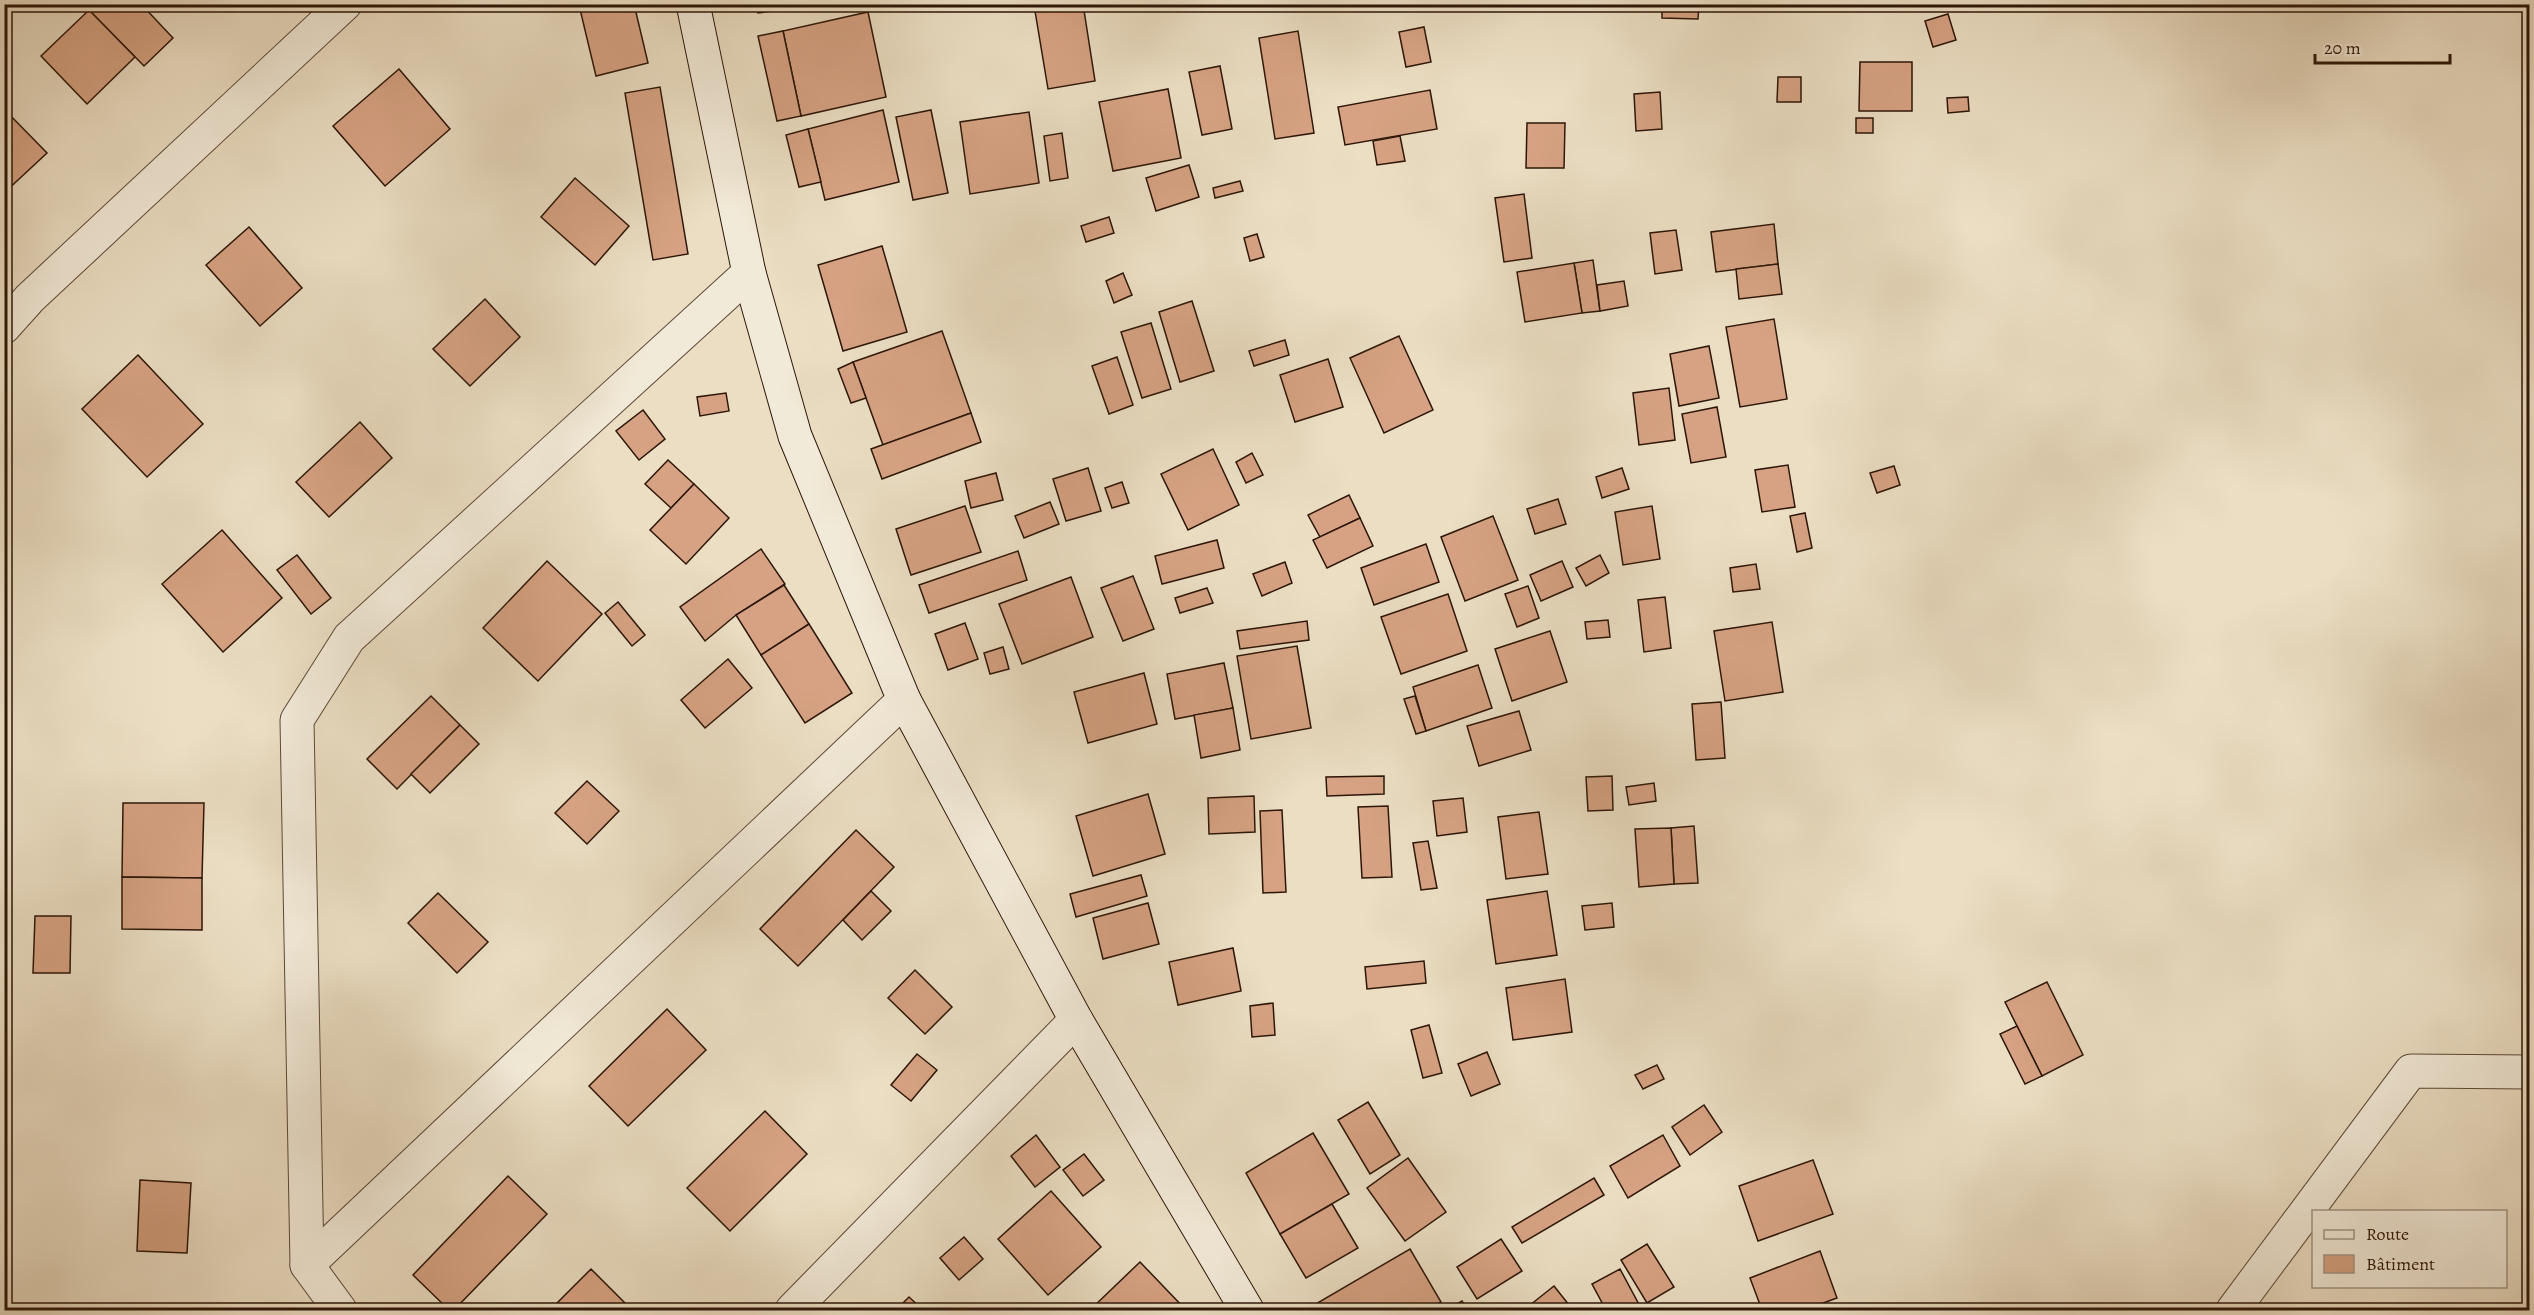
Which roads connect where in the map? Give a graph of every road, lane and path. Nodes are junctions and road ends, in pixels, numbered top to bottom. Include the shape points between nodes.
1 (345, 4) edge
2 (693, 4) edge
3 (749, 273) junction
4 (4, 327) edge
5 (904, 700) junction
6 (1076, 1020) junction
7 (2529, 1072) edge
8 (307, 1265) junction
9 (340, 1311) edge
10 (792, 1311) edge
11 (1247, 1311) edge
12 (2234, 1311) edge

1 - 4 street via 30,298
2 - 3 street
3 - 5 street via 795,436
3 - 8 street via 349,639 297,720
5 - 6 street
5 - 8 street
6 - 10 street
6 - 11 street
7 - 12 street via 2411,1071
8 - 9 street

